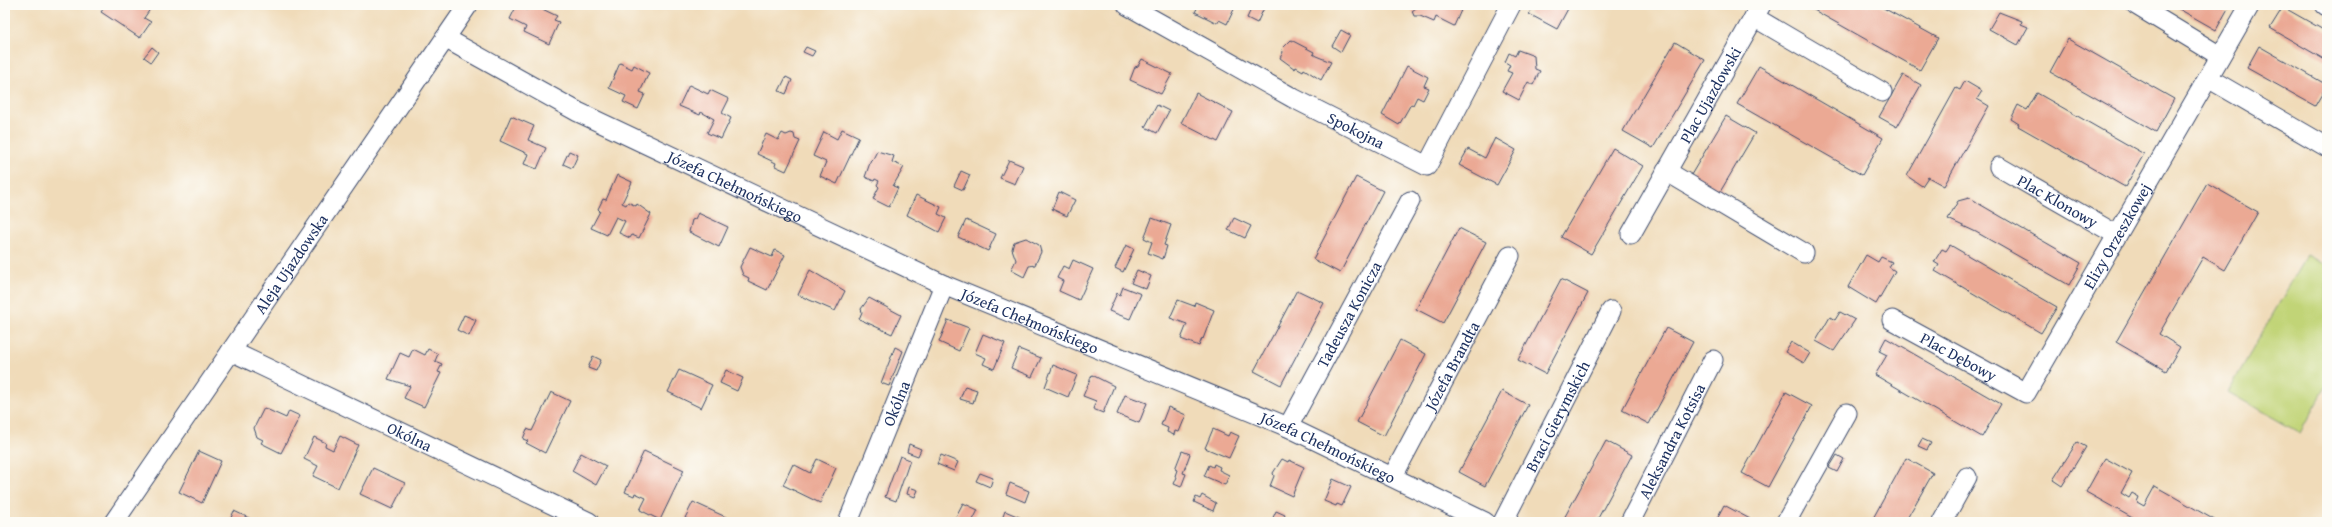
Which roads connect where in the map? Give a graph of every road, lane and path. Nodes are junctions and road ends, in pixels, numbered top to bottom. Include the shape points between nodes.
1 (468, 5) edge
2 (1127, 5) edge
3 (1511, 5) edge
4 (2136, 5) edge
5 (2250, 5) edge
6 (1757, 11) edge
7 (445, 38) junction
8 (2220, 56) junction
9 (2208, 78) junction
10 (1882, 92) dead end
11 (2327, 146) edge
12 (1999, 167) dead end
13 (1666, 171) junction
14 (1410, 201) dead end
15 (1632, 234) dead end
16 (2117, 235) junction
17 (1804, 253) dead end
18 (1510, 256) dead end
19 (944, 285) junction
20 (1611, 311) dead end
21 (1892, 320) dead end
22 (231, 351) junction
23 (1713, 360) dead end
24 (2026, 393) joint
25 (1847, 413) dead end
26 (1288, 427) junction
27 (1393, 476) junction
28 (1967, 477) dead end
29 (114, 522) edge
30 (589, 522) edge
31 (848, 522) edge
32 (1485, 522) edge
33 (1504, 522) edge
34 (1630, 522) edge
35 (1786, 522) edge
36 (1942, 522) edge

1 - 7 street, Aleja Ujazdowska
2 - 3 street, Spokojna via 1293,98 1427,166
4 - 8 street
5 - 8 street, Elizy Orzeszkowej
6 - 10 street, Plac Ujazdowski
6 - 13 street, Plac Ujazdowski
7 - 19 street, Józefa Chełmońskiego via 578,112
7 - 22 street, Aleja Ujazdowska
8 - 9 street, Elizy Orzeszkowej
9 - 11 street
9 - 16 street, Elizy Orzeszkowej
12 - 16 street, Plac Klonowy
13 - 15 street, Plac Ujazdowski
13 - 17 street
14 - 26 street, Tadeusza Konicza
16 - 24 street, Elizy Orzeszkowej
18 - 27 street, Józefa Brandta
19 - 26 street, Józefa Chełmońskiego
19 - 31 street, Okólna
20 - 33 street, Braci Gierymskich
21 - 24 street, Plac Dębowy
22 - 29 street, Aleja Ujazdowska
22 - 30 street, Okólna
23 - 34 street, Aleksandra Kotsisa
25 - 35 street
26 - 27 street, Józefa Chełmońskiego
27 - 32 street, Józefa Chełmońskiego
28 - 36 street

